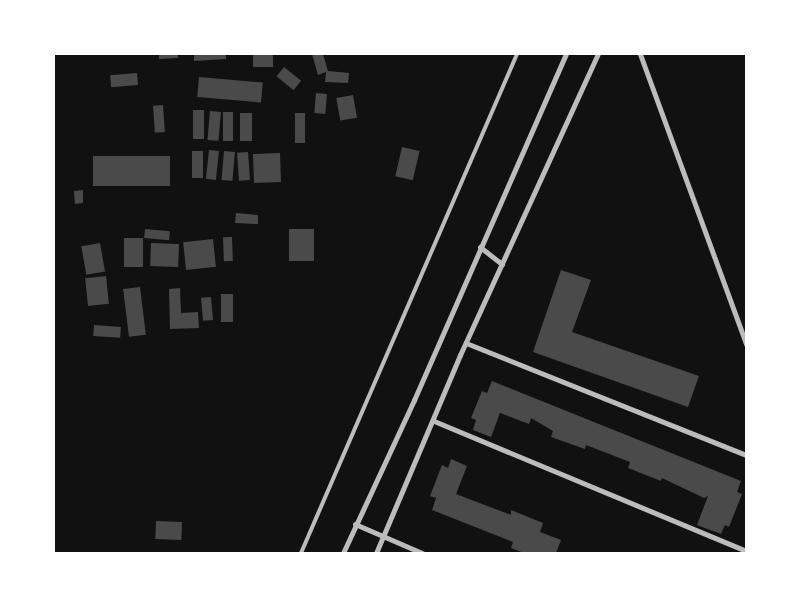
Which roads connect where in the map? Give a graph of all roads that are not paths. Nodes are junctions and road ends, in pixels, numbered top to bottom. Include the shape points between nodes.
1 (517, 54) edge
2 (566, 54) edge
3 (598, 54) edge
4 (640, 54) edge
5 (480, 247) junction
6 (502, 264) junction
7 (466, 343) junction
8 (746, 344) edge
9 (434, 421) junction
10 (746, 455) edge
11 (355, 524) junction
12 (383, 537) junction
13 (746, 551) edge
14 (301, 553) edge
15 (343, 553) edge
16 (376, 553) edge
17 (422, 553) edge

1 - 14 lane
2 - 5 street
3 - 6 street
4 - 8 street
5 - 6 street
5 - 11 street via 414,400
6 - 7 street
7 - 9 street
7 - 10 street
9 - 12 street
9 - 13 street
11 - 12 street
11 - 15 street
12 - 16 street
12 - 17 street

